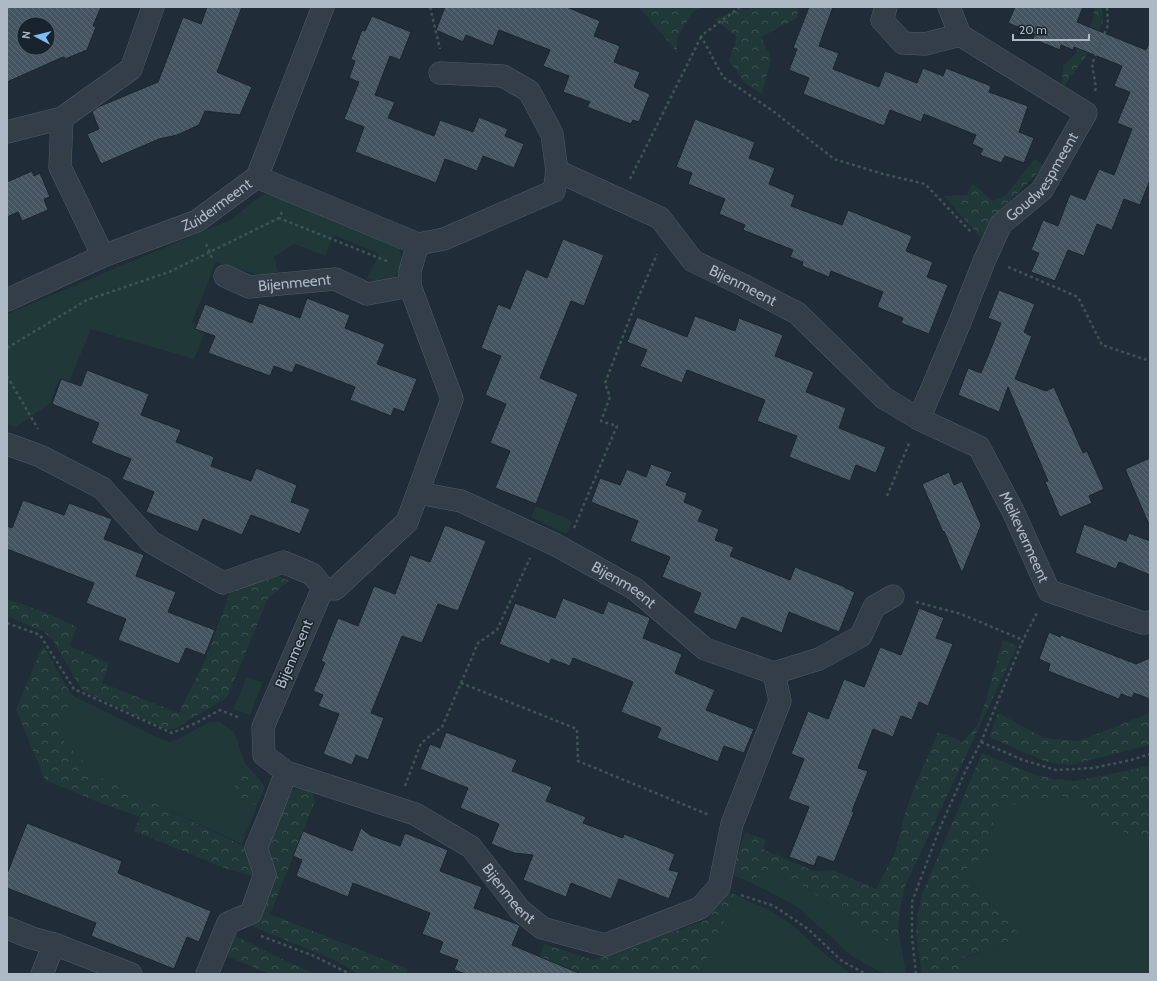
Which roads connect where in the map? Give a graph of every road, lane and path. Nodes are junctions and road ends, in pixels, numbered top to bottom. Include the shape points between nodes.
1 (154, 7) edge
2 (324, 7) edge
3 (430, 7) edge
4 (740, 7) edge
5 (886, 7) edge
6 (949, 7) edge
7 (1107, 7) edge
8 (960, 35) junction
9 (701, 36) junction
10 (440, 73) joint
11 (1086, 113) junction
12 (62, 118) junction
13 (7, 132) edge
14 (556, 171) junction
15 (257, 177) junction
16 (292, 192) junction
17 (619, 199) junction
18 (279, 218) junction
19 (197, 221) junction
20 (668, 228) junction
21 (418, 244) junction
22 (989, 251) junction
23 (210, 252) junction
24 (102, 256) junction
25 (225, 276) joint
26 (410, 278) junction
27 (7, 300) edge
28 (7, 348) edge
29 (1150, 360) edge
30 (7, 376) edge
31 (919, 419) junction
32 (7, 444) edge
33 (40, 456) junction
34 (418, 493) junction
35 (887, 496) dead end
36 (540, 538) junction
37 (565, 550) junction
38 (323, 588) junction
39 (1049, 591) junction
40 (893, 596) joint
41 (1150, 622) edge
42 (7, 623) edge
43 (1023, 640) junction
44 (774, 673) junction
45 (461, 683) junction
46 (263, 727) junction
47 (980, 742) junction
48 (1150, 754) edge
49 (286, 772) junction
50 (397, 807) junction
51 (732, 824) junction
52 (719, 887) junction
53 (228, 923) junction
54 (7, 928) edge
55 (54, 944) junction
56 (42, 974) edge
57 (131, 974) edge
58 (206, 974) edge
59 (350, 974) edge
60 (866, 974) edge
61 (916, 974) edge

1 - 12 street via 131,69
2 - 15 street, Zuidermeent
3 - 10 path via 440,48
4 - 9 path
5 - 8 street via 882,20 903,43 925,44
6 - 8 street
7 - 11 path via 1108,24 1092,64 1096,88
8 - 11 street, Goudwespmeent
9 - 17 path
9 - 22 path via 723,77 773,111 834,158 925,184
10 - 14 street via 503,76 528,91 552,134
11 - 22 street, Goudwespmeent via 1042,190 1001,224
12 - 13 street
12 - 24 street via 60,167
14 - 17 street, Bijenmeent
14 - 21 street via 554,191 444,240
15 - 16 street
15 - 19 street, Zuidermeent
16 - 18 path
16 - 21 street
17 - 20 street, Bijenmeent via 660,218
18 - 23 path
18 - 26 path
19 - 23 path
19 - 24 street, Zuidermeent
20 - 31 street, Bijenmeent via 693,261 797,313 884,398
20 - 37 path via 605,383 610,397 602,421 616,426
21 - 26 street
22 - 29 path via 1011,268 1078,297 1102,345
22 - 31 street, Goudwespmeent
23 - 25 path via 213,261
23 - 28 path via 169,272 87,300
24 - 27 street, Zuidermeent
25 - 26 street, Bijenmeent via 249,287 335,279 367,294
26 - 34 street via 452,399
30 - 33 path via 39,430
31 - 35 path
31 - 39 street, Meikevermeent via 978,447 1013,511
32 - 33 street
33 - 38 street via 102,488 151,542 222,583 283,562 312,574
34 - 36 street, Bijenmeent via 461,501
34 - 38 street via 407,522 335,590
36 - 37 street, Bijenmeent
36 - 45 path via 497,630 478,643
37 - 44 street, Bijenmeent via 635,589 705,649
38 - 46 street, Bijenmeent
39 - 41 street, Meikevermeent via 1143,623
39 - 43 path
40 - 43 path via 961,614
40 - 44 street via 874,607 861,636 820,659
42 - 46 path via 40,635 74,689 172,733 220,710
43 - 47 path
44 - 51 street via 780,701
45 - 50 path via 442,727 421,743
45 - 51 path via 577,729 578,761
46 - 49 street, Bijenmeent via 264,755
47 - 48 path via 1023,760 1056,770 1093,768
47 - 61 path via 939,830 912,902
49 - 50 street, Bijenmeent
49 - 53 street via 256,848 265,874 251,913
50 - 52 street, Bijenmeent via 415,814 471,846 520,910 542,928 605,944 700,908
51 - 52 street
52 - 60 path via 774,906 808,929 842,961
53 - 58 street
53 - 59 path via 314,956
54 - 55 street
55 - 56 street
55 - 57 street

